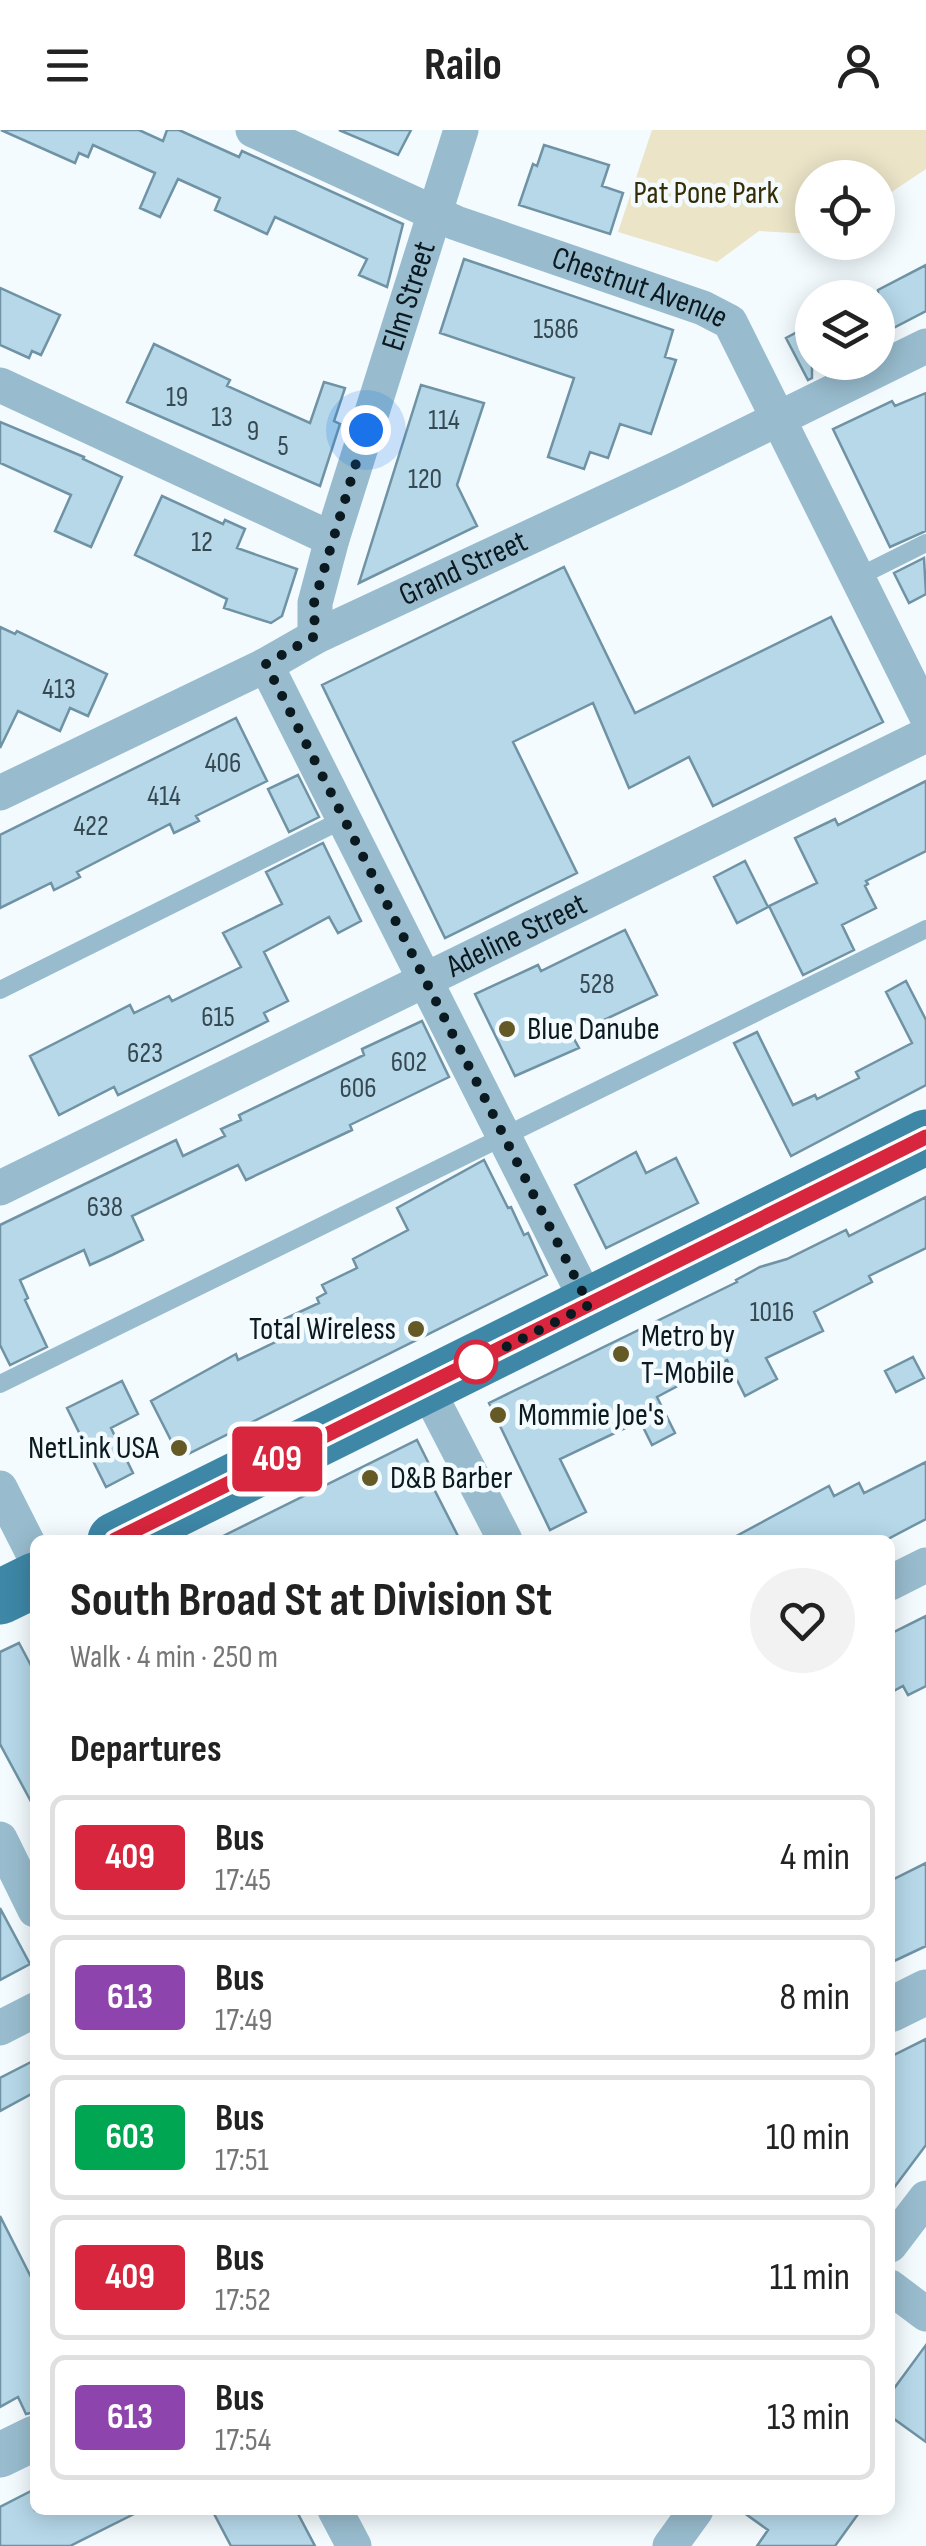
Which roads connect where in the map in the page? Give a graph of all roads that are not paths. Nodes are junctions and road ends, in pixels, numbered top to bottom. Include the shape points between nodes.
1 (254, 130) edge
2 (461, 130) edge
3 (434, 213) junction
4 (926, 346) edge
5 (0, 385) edge
6 (778, 418) junction
7 (332, 539) junction
8 (926, 543) edge
9 (858, 577) junction
10 (315, 636) junction
11 (266, 664) junction
12 (926, 714) edge
13 (926, 735) edge
14 (7, 779) edge
15 (346, 818) junction
16 (926, 929) edge
17 (427, 980) junction
18 (0, 990) edge
19 (507, 1136) junction
20 (926, 1137) edge
21 (0, 1188) edge
22 (589, 1305) junction
23 (0, 1384) edge
24 (426, 1387) junction
25 (0, 1488) edge
26 (125, 1535) edge
27 (502, 1535) edge
28 (30, 1546) edge
29 (926, 1565) edge
30 (895, 1580) edge
31 (30, 1582) edge
32 (0, 1597) edge
33 (0, 1839) edge
34 (30, 1900) edge
35 (926, 1992) edge
36 (895, 2008) edge
37 (30, 2013) edge
38 (0, 2028) edge
39 (926, 2198) edge
40 (895, 2238) edge
41 (895, 2291) edge
42 (926, 2314) edge
43 (30, 2440) edge
44 (0, 2455) edge
45 (338, 2515) edge
46 (692, 2515) edge
47 (354, 2546) edge
48 (670, 2546) edge

1 - 3 street, Chestnut Avenue
2 - 3 street, Elm Street
3 - 6 street, Chestnut Avenue via 722,315
3 - 7 street, Elm Street
4 - 6 street, Grand Street
5 - 7 street
6 - 9 street, Chestnut Avenue
6 - 10 street, Grand Street
7 - 10 street, Elm Street via 314,603
8 - 9 lane
9 - 12 street, Chestnut Avenue
10 - 11 street, Grand Street
11 - 14 street, Grand Street
11 - 15 street
13 - 17 street, Adeline Street
15 - 17 street
15 - 18 lane
16 - 19 lane
17 - 19 street
17 - 21 street, Adeline Street
19 - 22 street
19 - 23 lane
20 - 22 main road
22 - 24 main road
24 - 26 main road
24 - 27 street
25 - 28 street
29 - 30 street
31 - 32 main road
33 - 34 street
35 - 36 street
37 - 38 street
39 - 40 street
41 - 42 street
43 - 44 street
45 - 47 street
46 - 48 street

